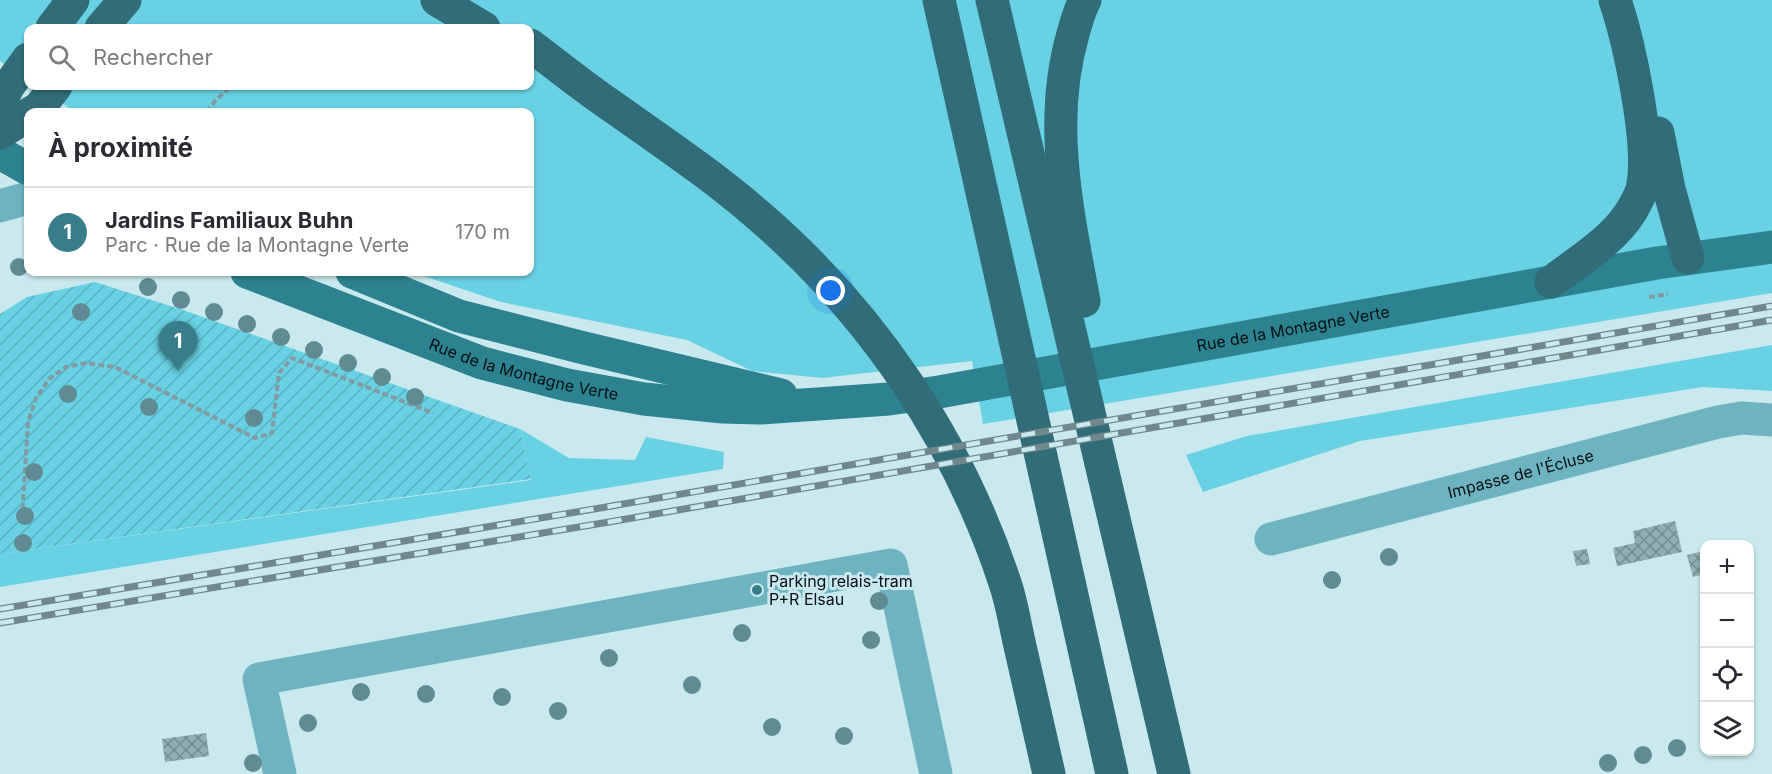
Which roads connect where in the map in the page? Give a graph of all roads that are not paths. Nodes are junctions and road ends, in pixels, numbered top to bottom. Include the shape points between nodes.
1 (73, 0) edge
2 (125, 0) edge
3 (437, 0) edge
4 (472, 0) edge
5 (939, 0) edge
6 (992, 0) edge
7 (1085, 0) edge
8 (1615, 0) edge
9 (54, 24) edge
10 (104, 24) edge
11 (477, 24) edge
12 (502, 24) edge
13 (1626, 38) junction
14 (534, 48) edge
15 (534, 58) edge
16 (24, 65) edge
17 (53, 90) edge
18 (66, 90) edge
19 (604, 101) junction
20 (39, 108) edge
21 (67, 108) edge
22 (13, 124) edge
23 (24, 157) edge
24 (24, 199) edge
25 (0, 206) edge
26 (1772, 247) edge
27 (1688, 258) junction
28 (257, 276) edge
29 (362, 276) edge
30 (1551, 282) junction
31 (814, 404) junction
32 (1772, 420) edge
33 (1271, 539) dead end
34 (280, 774) edge
35 (936, 774) edge
36 (1049, 774) edge
37 (1112, 774) edge
38 (1174, 774) edge

1 - 9 highway
2 - 10 highway
3 - 11 highway
4 - 12 highway
5 - 37 highway
6 - 38 highway
7 - 38 highway via 1065,61 1059,117 1063,181
8 - 13 highway
13 - 27 highway via 1650,95
13 - 30 highway via 1642,136 1642,189 1619,228
14 - 19 highway
15 - 19 highway
16 - 22 highway via 8,87
17 - 20 highway
18 - 21 highway
19 - 36 highway via 693,162 794,247 850,304 901,372 964,480 1006,585
22 - 23 main road
24 - 25 street
26 - 27 main road, Rue de la Montagne Verte
27 - 30 main road, Rue de la Montagne Verte
28 - 31 main road, Rue de la Montagne Verte via 483,363 567,385 644,399 723,407
29 - 31 main road, Rue de la Montagne Verte via 459,316
30 - 31 main road, Rue de la Montagne Verte via 985,385 890,399
32 - 33 street, Impasse de l'Écluse via 1742,418 1718,422
34 - 35 street via 259,679 891,565

